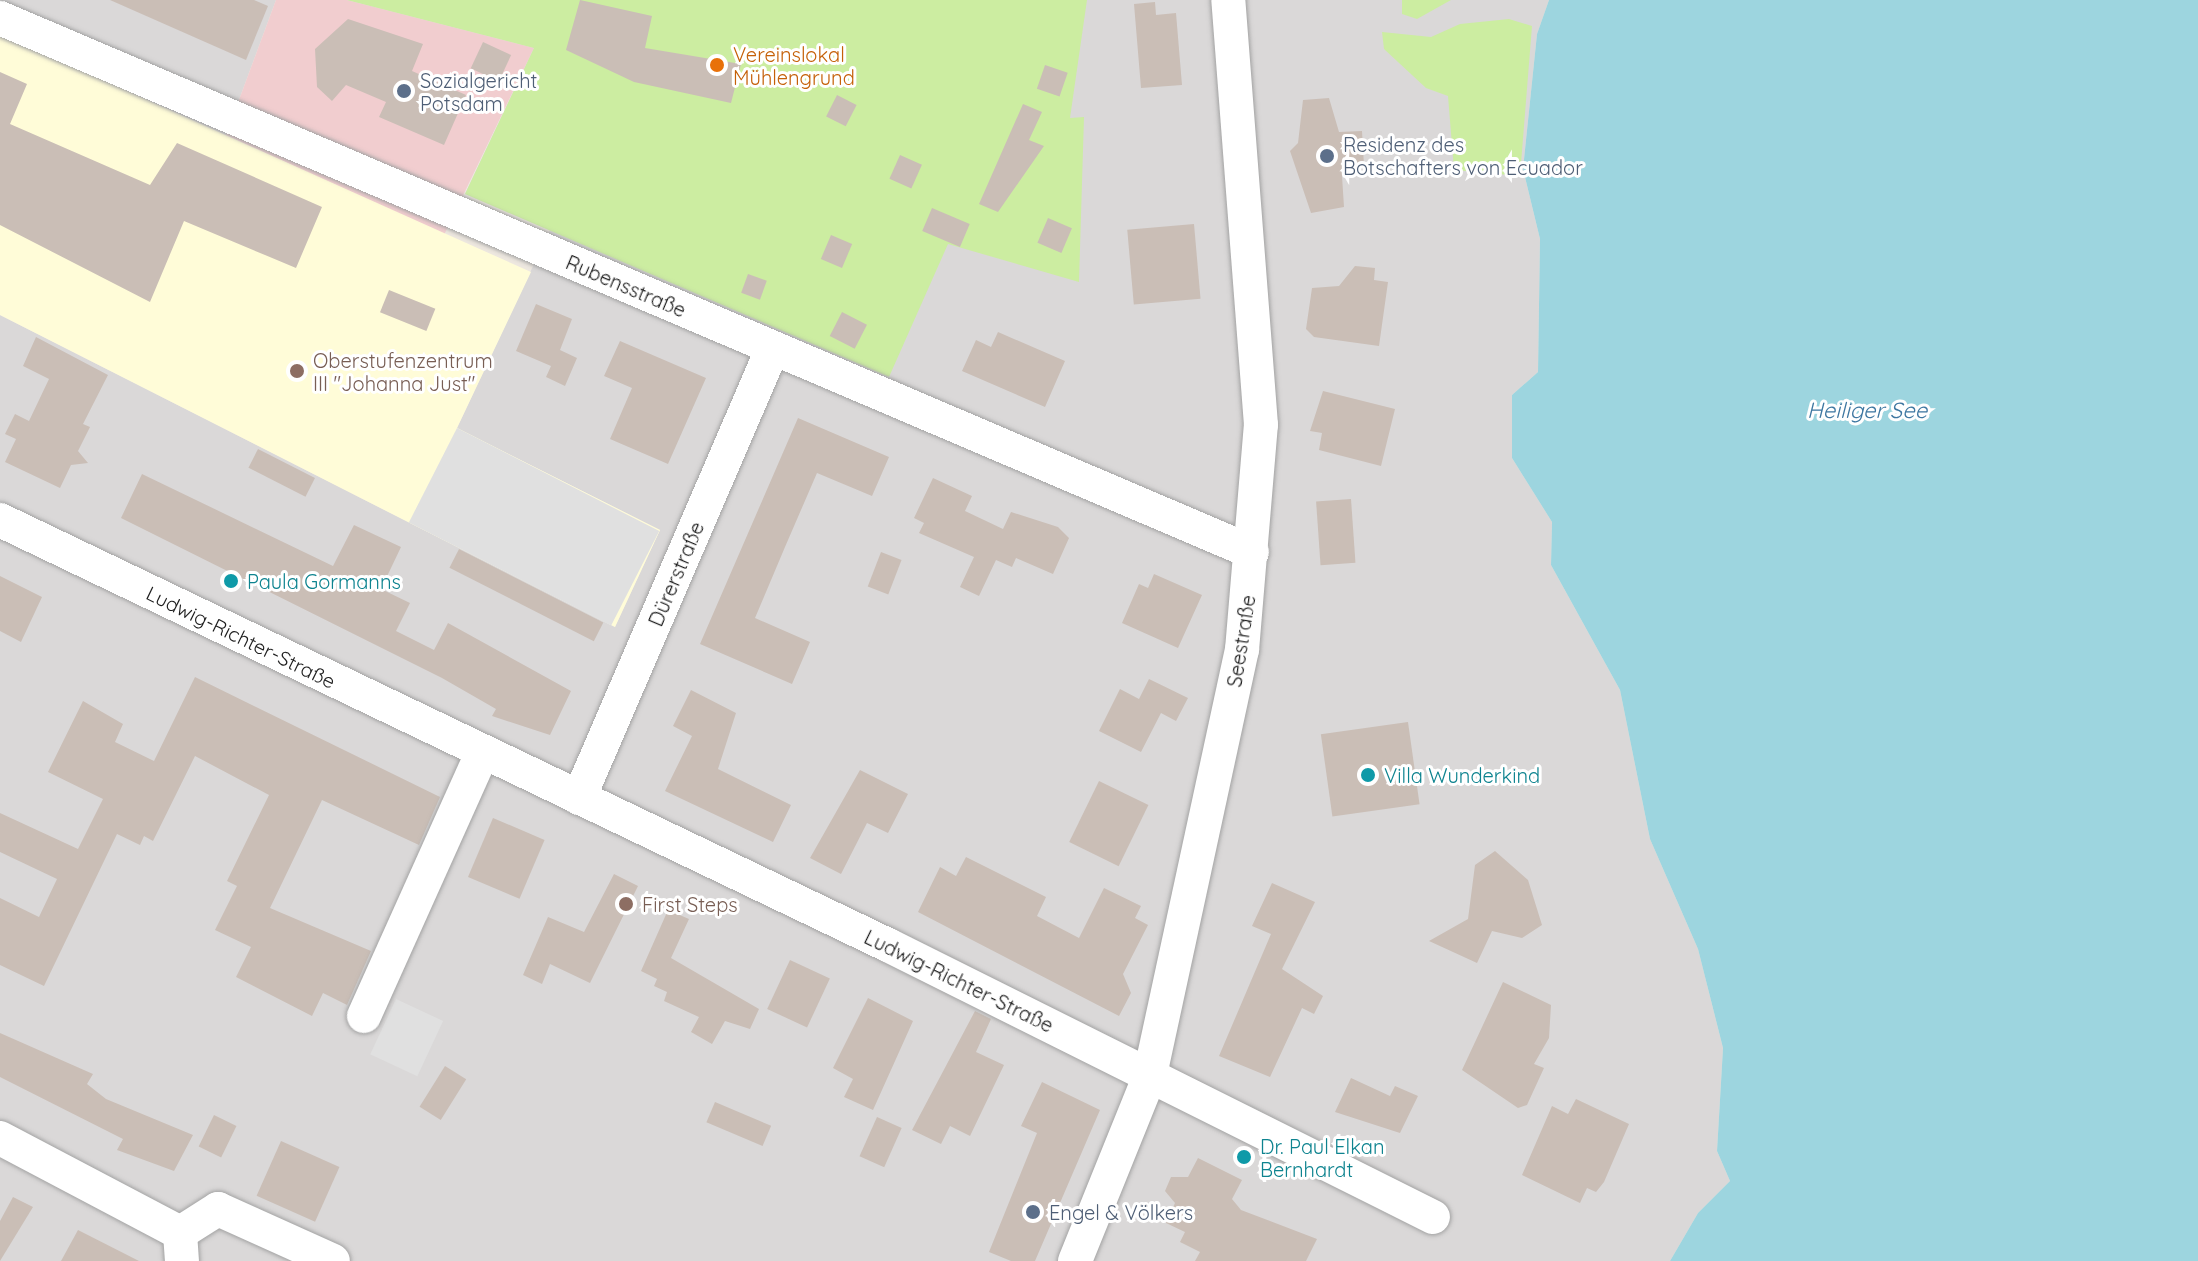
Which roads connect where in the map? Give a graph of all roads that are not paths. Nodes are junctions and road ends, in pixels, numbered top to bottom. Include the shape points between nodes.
1 (1228, 0) edge
2 (0, 18) edge
3 (772, 349) junction
4 (0, 520) edge
5 (1252, 552) junction
6 (482, 753) junction
7 (579, 798) junction
8 (364, 1016) dead end
9 (1150, 1075) junction
10 (0, 1138) edge
11 (1433, 1217) dead end
12 (181, 1247) edge
13 (333, 1261) edge
14 (1075, 1261) edge

1 - 5 street, Seestraße via 1261,425
2 - 3 street, Rubensstraße
3 - 5 street, Rubensstraße
3 - 7 street, Dürerstraße
4 - 6 street, Ludwig-Richter-Straße
5 - 9 street, Seestraße via 1242,650
6 - 7 street, Ludwig-Richter-Straße
6 - 8 street
7 - 9 street, Ludwig-Richter-Straße
9 - 11 street, Ludwig-Richter-Straße
9 - 14 street, Seestraße
10 - 12 street
12 - 13 street via 218,1209

